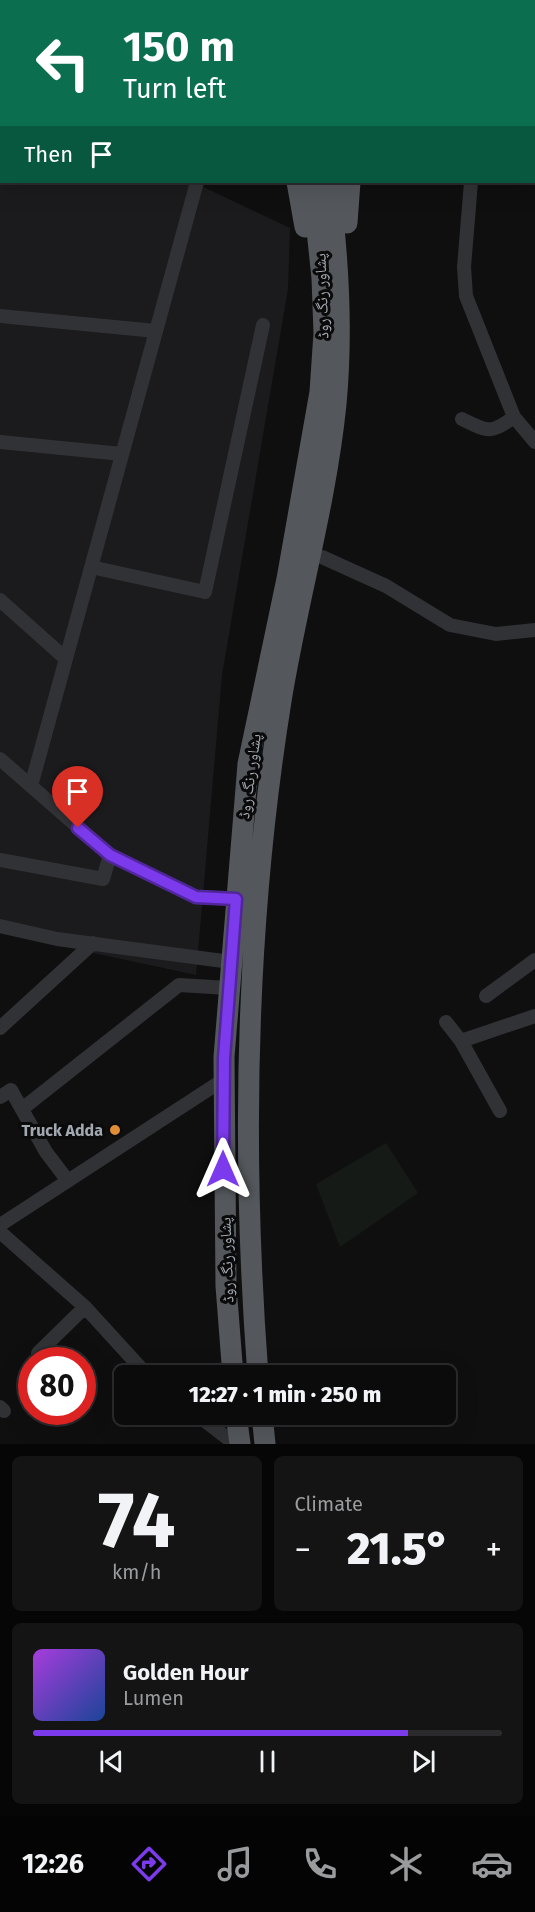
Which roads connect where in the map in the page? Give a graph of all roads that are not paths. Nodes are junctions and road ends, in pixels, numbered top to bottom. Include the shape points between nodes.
1 (197, 183) edge
2 (329, 183) edge
3 (342, 183) edge
4 (350, 183) edge
5 (471, 183) edge
6 (300, 184) edge
7 (347, 223) junction
8 (0, 316) edge
9 (263, 326) dead end
10 (156, 331) junction
11 (514, 417) junction
12 (462, 419) dead end
13 (0, 442) edge
14 (535, 442) edge
15 (122, 454) junction
16 (320, 454) junction
17 (322, 557) junction
18 (91, 567) junction
19 (297, 579) junction
20 (0, 600) edge
21 (535, 630) edge
22 (66, 659) junction
23 (0, 759) edge
24 (31, 786) junction
25 (110, 855) junction
26 (0, 860) edge
27 (236, 899) junction
28 (0, 926) edge
29 (93, 944) junction
30 (535, 960) edge
31 (231, 962) junction
32 (229, 988) junction
33 (486, 996) dead end
34 (535, 1016) edge
35 (446, 1022) dead end
36 (0, 1028) edge
37 (461, 1041) junction
38 (224, 1080) junction
39 (0, 1097) edge
40 (22, 1109) junction
41 (500, 1111) dead end
42 (68, 1181) junction
43 (0, 1225) edge
44 (0, 1232) edge
45 (85, 1307) junction
46 (44, 1347) edge
47 (137, 1365) edge
48 (231, 1365) edge
49 (257, 1365) edge
50 (210, 1425) edge
51 (237, 1425) edge
52 (263, 1425) edge
53 (235, 1444) edge
54 (240, 1444) edge
55 (265, 1444) edge

1 - 10 street
2 - 16 highway, پشاور رنگ روڈ via 339,268 339,357
3 - 7 highway
4 - 7 highway
5 - 11 street via 464,267 466,296
6 - 16 highway, پشاور رنگ روڈ via 322,278
6 - 19 highway via 308,239 311,344 301,445 283,551
7 - 17 highway via 352,285 349,403
8 - 10 street
9 - 18 street via 205,592
10 - 15 street
11 - 12 street via 491,430
11 - 14 street
13 - 15 street
15 - 18 street
16 - 19 highway, پشاور رنگ روڈ
17 - 19 highway
17 - 21 street via 386,586 450,625 496,634
18 - 22 street
19 - 27 highway, پشاور رنگ روڈ via 248,764
19 - 49 highway, پشاور رنگ روڈ via 260,876 250,996 247,1174
20 - 22 street
22 - 24 street
23 - 24 street
24 - 25 street
25 - 26 street via 103,879
25 - 27 street via 196,897
27 - 31 highway, پشاور رنگ روڈ
28 - 29 street
29 - 31 street
29 - 36 street
30 - 33 street
31 - 32 highway, پشاور رنگ روڈ
32 - 38 highway, پشاور رنگ روڈ
32 - 40 street via 179,985
34 - 37 street
35 - 37 street
37 - 41 street
38 - 42 street
38 - 48 highway, پشاور رنگ روڈ via 226,1286
39 - 40 street via 11,1090
40 - 42 street
42 - 43 street
44 - 45 street
45 - 46 street
45 - 47 street
50 - 53 street
51 - 54 highway
52 - 55 highway

